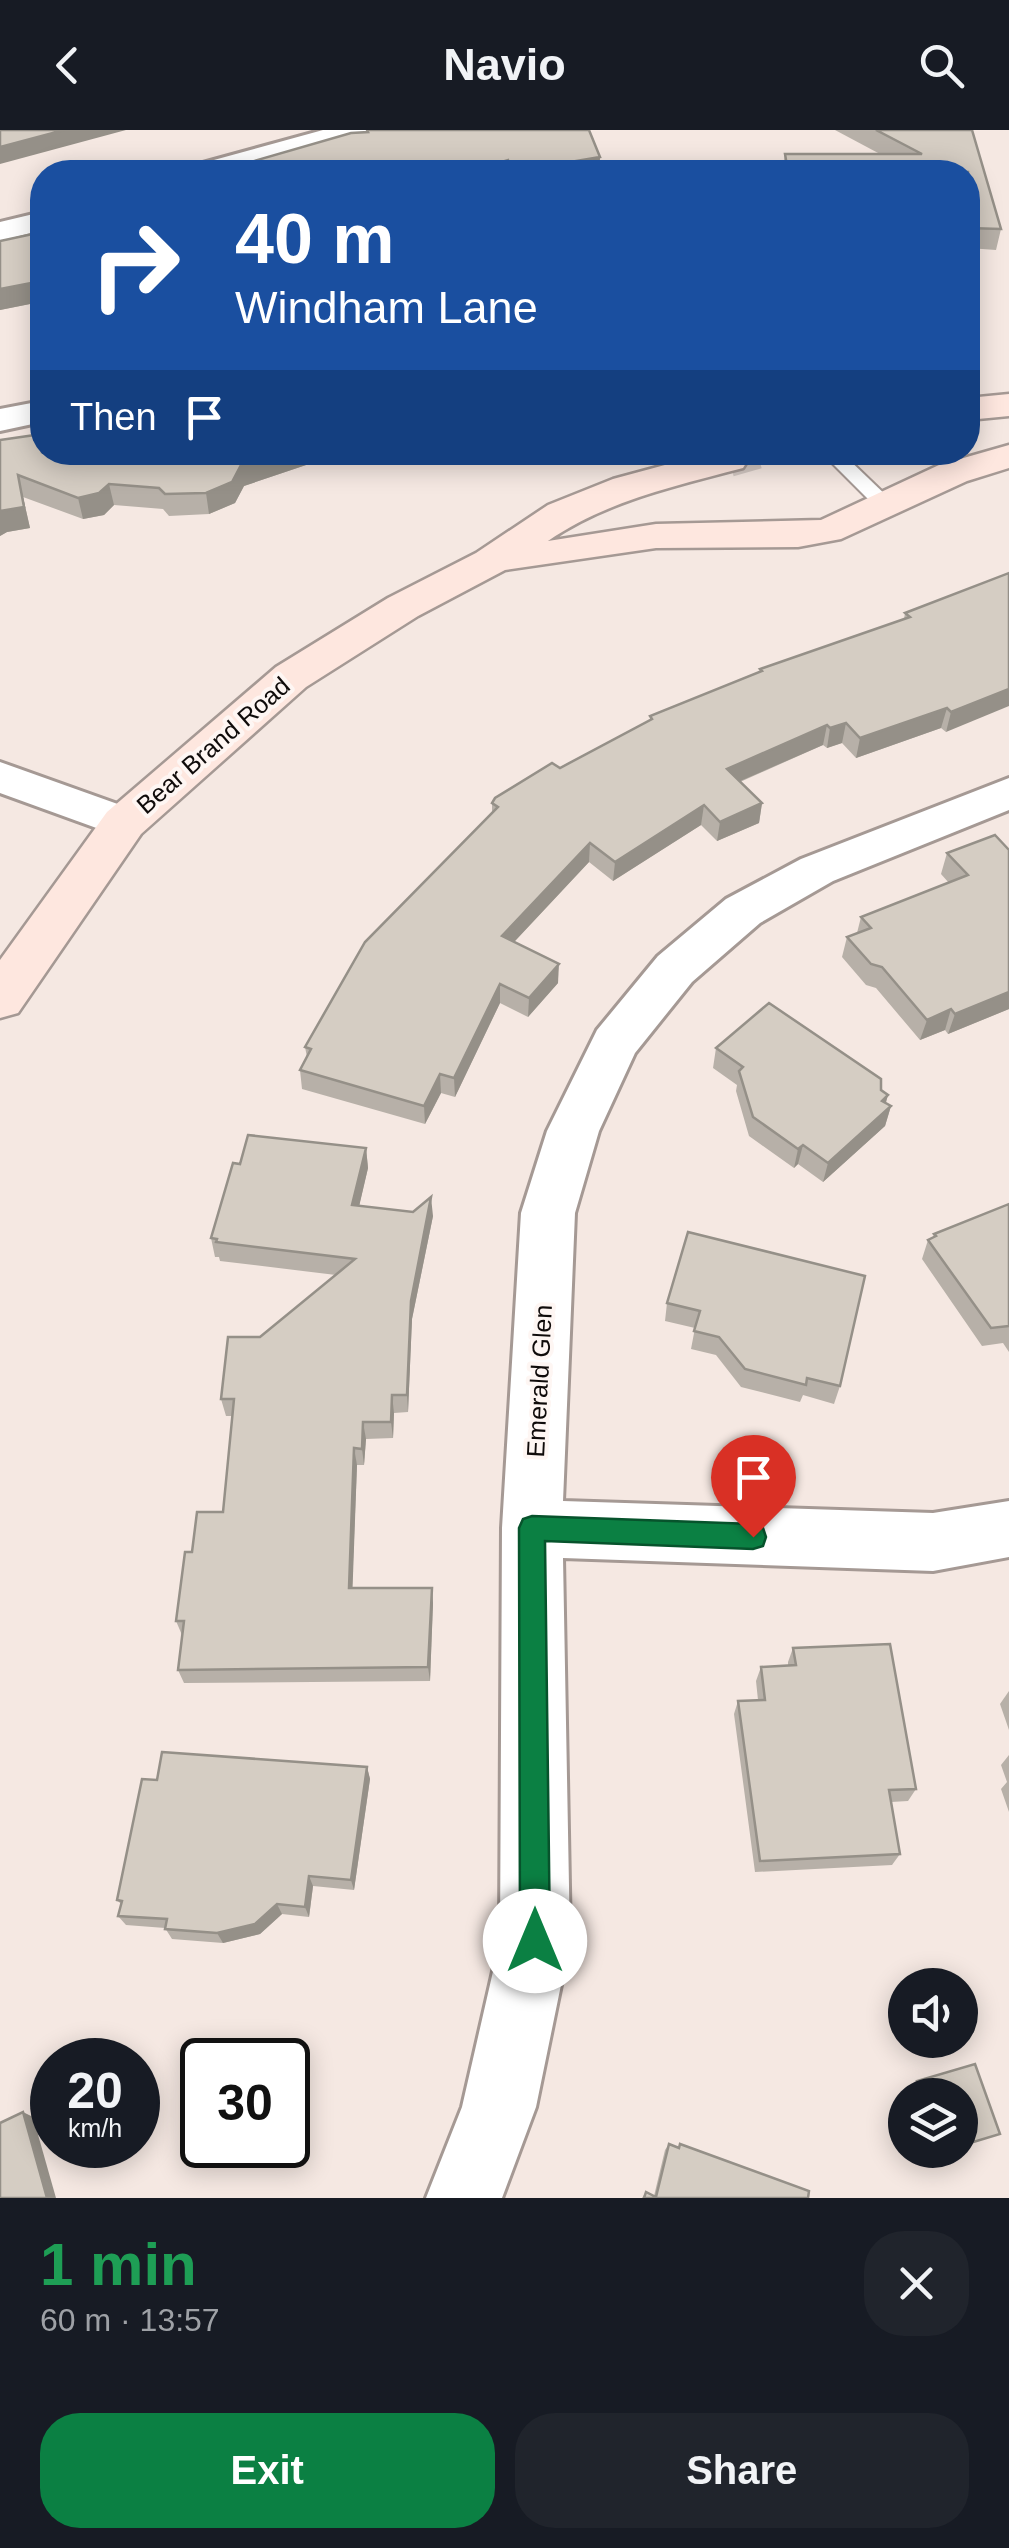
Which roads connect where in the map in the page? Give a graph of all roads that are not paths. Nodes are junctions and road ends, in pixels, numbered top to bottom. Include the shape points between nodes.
1 (356, 130) edge
2 (247, 160) edge
3 (30, 224) edge
4 (0, 232) edge
5 (1009, 405) edge
6 (980, 408) edge
7 (30, 414) edge
8 (0, 420) edge
9 (1009, 456) edge
10 (710, 465) edge
11 (843, 465) edge
12 (979, 465) edge
13 (980, 465) edge
14 (886, 506) junction
15 (490, 562) junction
16 (0, 777) edge
17 (1009, 793) edge
18 (124, 823) junction
19 (0, 999) edge
20 (532, 1528) junction
21 (1009, 1529) edge
22 (464, 2198) edge

1 - 2 street
3 - 4 street
5 - 6 street
7 - 8 street
9 - 13 street, Bear Brand Road
10 - 15 street, Bear Brand Road via 627,487 562,514
11 - 14 lane
12 - 14 street, Bear Brand Road
14 - 15 street, Bear Brand Road via 851,523 798,535 656,536
15 - 18 street, Bear Brand Road via 403,606 291,676
16 - 18 street
17 - 20 street, Emerald Glen via 817,870 743,910 676,969 615,1043 573,1131 548,1213
18 - 19 street, Bear Brand Road
20 - 21 street via 932,1542
20 - 22 street, Emerald Glen via 535,1941 499,2107

